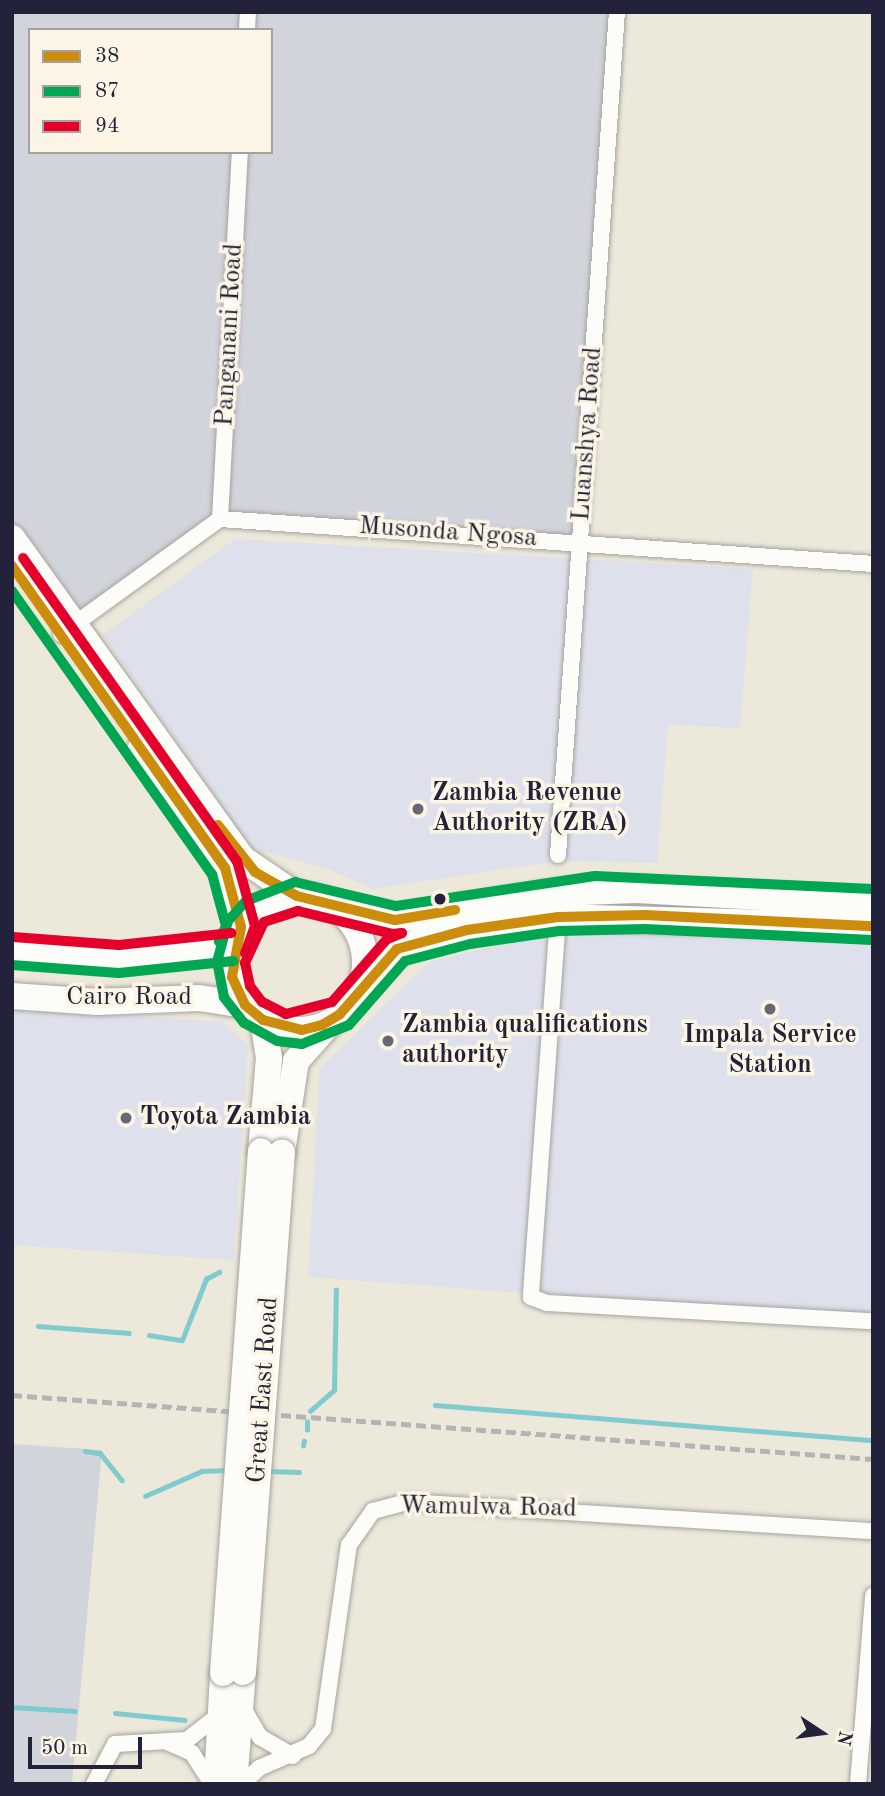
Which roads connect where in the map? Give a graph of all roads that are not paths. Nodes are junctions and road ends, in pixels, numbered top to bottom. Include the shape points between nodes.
1 (617, 12) edge
2 (240, 154) edge
3 (220, 519) junction
4 (12, 538) edge
5 (581, 542) junction
6 (873, 564) edge
7 (12, 566) edge
8 (67, 629) junction
9 (558, 855) dead end
10 (297, 897) junction
11 (873, 903) edge
12 (336, 907) junction
13 (558, 917) junction
14 (873, 926) edge
15 (236, 937) junction
16 (12, 951) edge
17 (363, 981) junction
18 (12, 996) edge
19 (254, 1012) junction
20 (340, 1014) junction
21 (272, 1152) junction
22 (873, 1321) edge
23 (873, 1531) edge
24 (873, 1596) edge
25 (231, 1708) junction
26 (868, 1736) edge
27 (167, 1742) junction
28 (293, 1756) junction
29 (94, 1784) edge
30 (215, 1784) edge
31 (234, 1784) edge
32 (242, 1784) edge
33 (858, 1784) edge

1 - 5 street, Luanshya Road
2 - 3 street, Panganani Road
3 - 5 street, Musonda Ngosa
3 - 8 street
4 - 8 main road
5 - 6 street, Musonda Ngosa
5 - 9 street, Luanshya Road
7 - 8 main road
8 - 10 main road via 243,859
8 - 15 main road via 225,868
10 - 12 main road
10 - 15 main road via 275,899
11 - 12 main road via 638,890 533,896 395,920
12 - 17 main road via 360,940
13 - 14 main road
13 - 17 main road via 421,940 382,959
13 - 22 street via 531,1297 547,1303
15 - 16 main road, Cairo Road via 119,959
15 - 19 main road via 232,978
17 - 20 main road
18 - 19 main road, Cairo Road via 111,1002 199,998
19 - 20 main road via 302,1030
19 - 21 main road, Great East Road via 269,1058
20 - 21 main road, Great East Road via 299,1054
21 - 25 main road, Great East Road, bridge
23 - 28 street, Wamulwa Road via 640,1512 388,1505 367,1517 349,1545 330,1708 318,1738
24 - 26 street
25 - 27 street via 195,1737
25 - 28 street via 260,1737
25 - 30 main road, Great East Road
25 - 31 main road, Great East Road
26 - 33 street
27 - 29 street via 115,1744
27 - 30 street via 192,1753
28 - 32 street, Wamulwa Road via 258,1768

